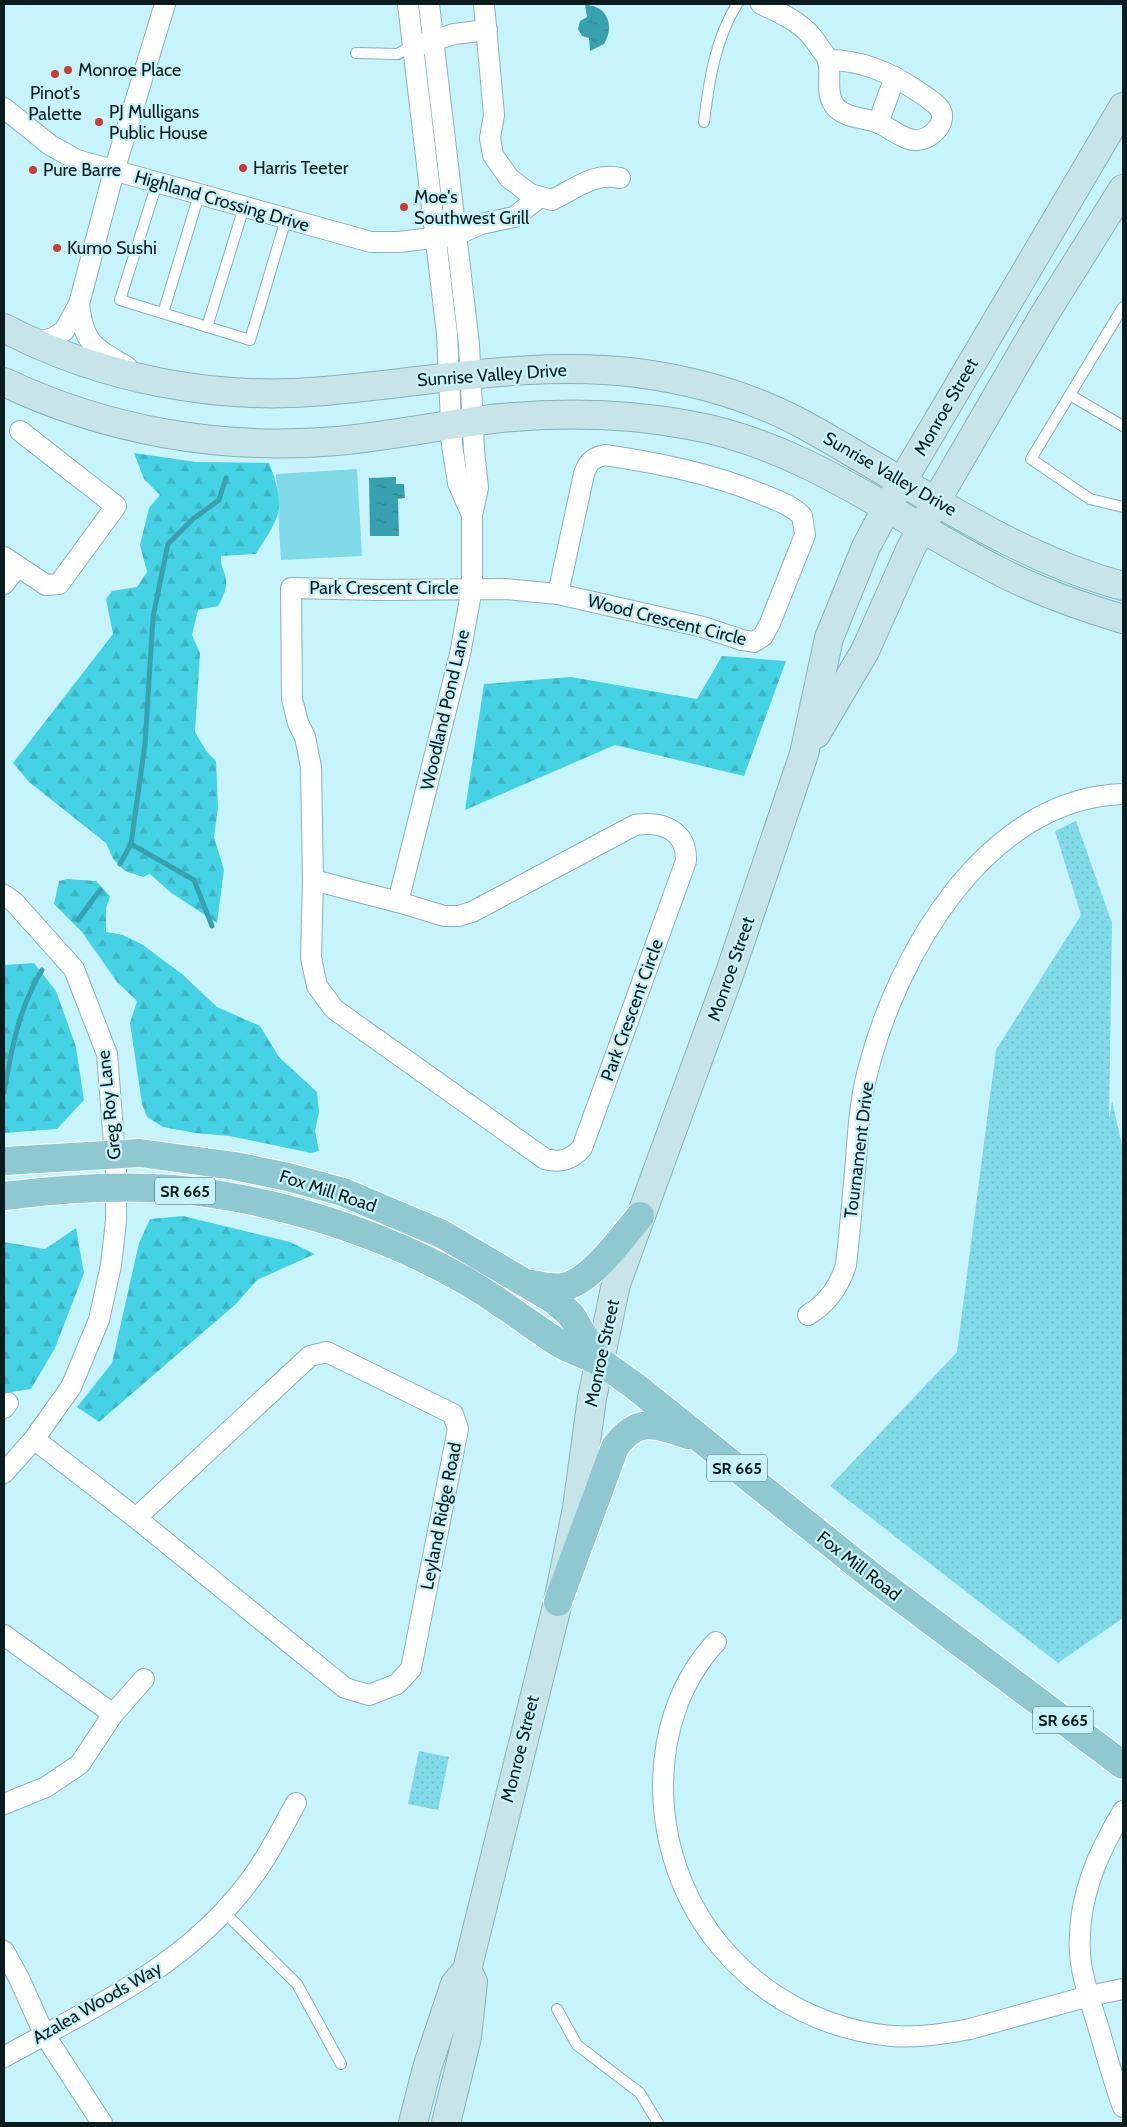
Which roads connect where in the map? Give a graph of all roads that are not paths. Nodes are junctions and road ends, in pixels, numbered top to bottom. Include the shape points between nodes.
1 (165, 4) edge
2 (408, 4) edge
3 (429, 4) edge
4 (484, 4) edge
5 (737, 4) edge
6 (761, 4) edge
7 (487, 30) junction
8 (434, 42) junction
9 (413, 45) junction
10 (356, 53) dead end
11 (828, 60) junction
12 (895, 76) junction
13 (1123, 107) edge
14 (4, 108) edge
15 (704, 122) dead end
16 (878, 122) junction
17 (114, 171) junction
18 (620, 178) dead end
19 (158, 183) junction
20 (1123, 189) edge
21 (199, 195) junction
22 (540, 197) junction
23 (244, 207) junction
24 (286, 219) junction
25 (456, 235) junction
26 (435, 238) junction
27 (79, 304) junction
28 (1123, 307) edge
29 (163, 313) junction
30 (207, 327) junction
31 (4, 328) edge
32 (35, 343) junction
33 (460, 375) junction
34 (147, 379) junction
35 (4, 382) edge
36 (1070, 395) junction
37 (462, 424) junction
38 (1123, 426) edge
39 (20, 431) dead end
40 (902, 481) junction
41 (936, 501) junction
42 (887, 507) junction
43 (1123, 507) edge
44 (921, 527) junction
45 (10, 562) edge
46 (4, 584) edge
47 (1123, 586) edge
48 (472, 588) junction
49 (558, 594) junction
50 (1123, 619) edge
51 (804, 754) junction
52 (1123, 794) edge
53 (313, 880) junction
54 (4, 895) edge
55 (398, 902) junction
56 (4, 1161) edge
57 (116, 1170) junction
58 (4, 1196) edge
59 (640, 1216) junction
60 (527, 1283) junction
61 (808, 1315) dead end
62 (599, 1362) junction
63 (34, 1439) junction
64 (702, 1441) junction
65 (4, 1473) edge
66 (136, 1518) junction
67 (558, 1602) junction
68 (4, 1635) edge
69 (716, 1642) dead end
70 (144, 1679) dead end
71 (113, 1714) junction
72 (1123, 1765) edge
73 (296, 1803) dead end
74 (4, 1804) edge
75 (1123, 1811) edge
76 (223, 1911) junction
77 (4, 1951) edge
78 (467, 1970) junction
79 (1123, 1989) edge
80 (1089, 1996) junction
81 (557, 2009) dead end
82 (44, 2034) junction
83 (4, 2057) edge
84 (341, 2064) dead end
85 (1123, 2107) edge
86 (102, 2123) edge
87 (413, 2123) edge
88 (446, 2123) edge
89 (658, 2123) edge

1 - 17 street
2 - 9 street
3 - 8 street
4 - 7 street
5 - 15 lane via 715,56
6 - 11 street via 790,17 804,28 814,37
7 - 8 street via 454,34
7 - 22 street via 494,114 490,138 493,155 509,178 530,194
8 - 9 street
8 - 25 street
9 - 10 lane via 398,54
9 - 26 street
11 - 12 street via 858,63
11 - 16 street via 828,79 834,105 842,112
12 - 16 street
12 - 16 street via 939,108 938,126 926,140 918,141
13 - 40 main road, Monroe Street
14 - 17 street, Highland Crossing Drive via 50,145 78,160
17 - 19 street, Highland Crossing Drive
17 - 27 street
18 - 22 street via 608,175 587,181 552,200
19 - 21 street, Highland Crossing Drive
19 - 29 lane via 120,300
20 - 41 main road, Monroe Street via 1044,315
21 - 23 street, Highland Crossing Drive
21 - 29 lane
22 - 25 street, Highland Crossing Drive via 514,217 481,224
23 - 24 street, Highland Crossing Drive
23 - 30 lane
24 - 26 street, Highland Crossing Drive via 371,242
24 - 30 lane via 250,340
25 - 26 street, Highland Crossing Drive
25 - 33 street via 469,344
26 - 33 street via 447,334
27 - 32 street via 64,331
27 - 34 street via 83,328 94,346
28 - 36 lane
29 - 30 lane
31 - 32 main road, Sunrise Valley Drive
32 - 34 main road, Sunrise Valley Drive via 99,367
33 - 34 main road, Sunrise Valley Drive via 328,391 269,394 208,390
33 - 37 street, Woodland Pond Lane
33 - 40 main road, Sunrise Valley Drive via 529,369 582,369 638,373 691,383 765,406
35 - 37 main road, Sunrise Valley Drive via 74,411 125,426 222,441 258,444 324,442
36 - 38 lane
36 - 43 lane via 1031,458 1090,499
37 - 42 main road, Sunrise Valley Drive via 526,416 578,415 693,425 739,437 790,457
37 - 48 street, Woodland Pond Lane via 478,488 472,515
39 - 45 street via 116,506 59,584 46,586
40 - 41 main road, Sunrise Valley Drive
40 - 42 main road, Monroe Street
41 - 44 main road, Monroe Street
41 - 47 main road, Sunrise Valley Drive via 1044,558
42 - 44 main road, Sunrise Valley Drive
42 - 51 main road, Monroe Street via 866,547 829,638
44 - 50 main road, Sunrise Valley Drive via 995,570 1040,591
44 - 51 main road, Monroe Street via 865,651
45 - 46 street
48 - 49 street, Wood Crescent Circle
48 - 53 street, Park Crescent Circle via 291,588 292,699 311,767
48 - 55 street, Woodland Pond Lane via 443,728
49 - 49 street, Wood Crescent Circle via 703,626 754,642 763,636 770,624 805,535 802,516 792,506 728,481 673,466 605,455 594,458 587,464 584,474
51 - 59 main road, Monroe Street via 729,975
52 - 61 street, Tournament Drive via 1058,808 1013,834 960,885 930,925 896,988 867,1074 860,1113 846,1266 841,1282 830,1298
53 - 55 street, Park Crescent Circle
53 - 55 street, Park Crescent Circle via 313,972 317,986 334,1009 545,1159 557,1162 575,1156 582,1148 686,861 686,849 679,837 669,828 649,823 635,825 472,912 458,916 444,916
54 - 57 street, Greg Roy Lane via 74,969 107,1054
56 - 57 main road, Fox Mill Road / SR 665
57 - 58 main road, Fox Mill Road / SR 665
57 - 60 main road, Fox Mill Road / SR 665 via 140,1153 288,1176 343,1192 442,1234
57 - 62 main road, Fox Mill Road / SR 665 via 173,1190 299,1213 385,1243 466,1281 562,1345
57 - 63 street, Greg Roy Lane via 113,1248 99,1320 71,1388
59 - 60 main road via 579,1282 562,1288
59 - 62 main road, Monroe Street via 616,1284
60 - 62 main road, Fox Mill Road / SR 665 via 571,1315
62 - 64 main road, Fox Mill Road / SR 665 via 636,1387
62 - 67 main road, Monroe Street via 577,1508
63 - 65 street, Greg Roy Lane
63 - 66 street, Leyland Ridge Road
64 - 67 main road via 671,1429 645,1425 625,1434 615,1447
64 - 72 main road, Fox Mill Road / SR 665 via 897,1596
66 - 66 street, Leyland Ridge Road via 345,1688 369,1695 397,1684 411,1669 458,1429 453,1414 445,1410 326,1352 310,1356
67 - 78 main road, Monroe Street
68 - 71 street
69 - 80 street via 690,1676 676,1708 663,1766 663,1806 671,1854 684,1889 707,1929 742,1970 803,2012 838,2025 893,2036 932,2035 970,2029
70 - 71 street
71 - 74 street via 80,1764 46,1787
73 - 76 street, Azalea Woods Way via 269,1854 240,1894
75 - 80 street via 1092,1871 1082,1911 1080,1953
76 - 82 street, Azalea Woods Way via 177,1954 139,1982
76 - 84 lane via 297,1984
77 - 82 street
78 - 87 main road, Monroe Street via 455,1984 427,2068
78 - 88 main road, Monroe Street via 473,1982 466,2037
79 - 80 street
80 - 85 street
81 - 89 lane via 577,2045 640,2093
82 - 83 street, Azalea Woods Way
82 - 86 street

